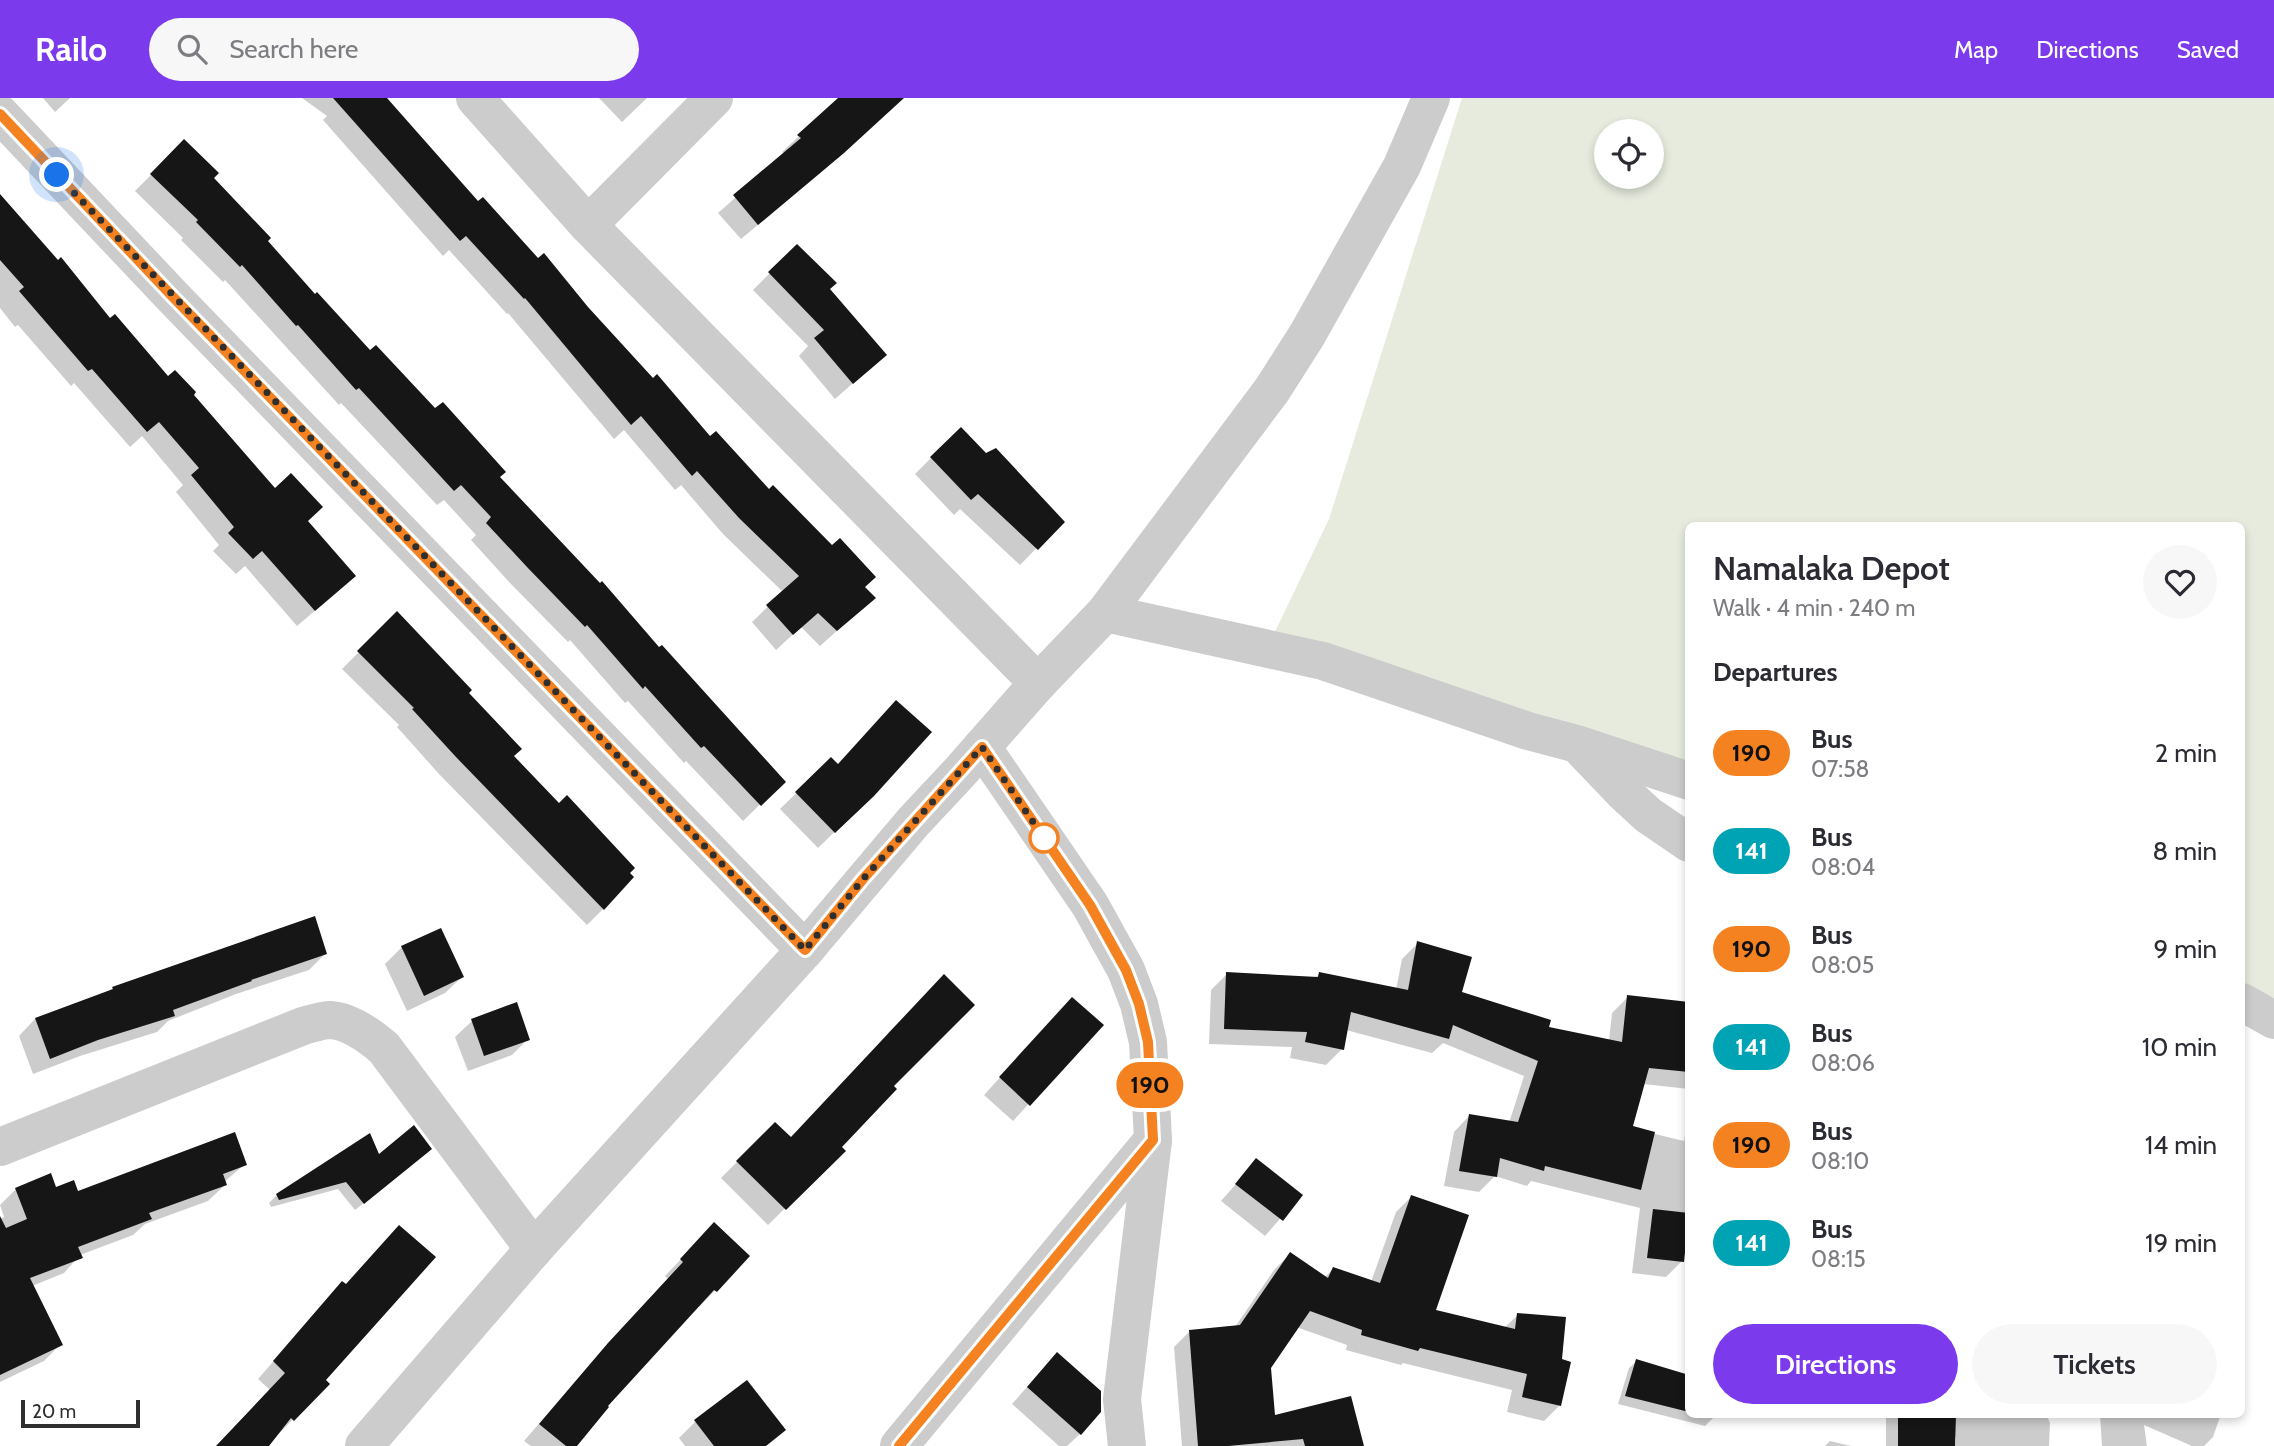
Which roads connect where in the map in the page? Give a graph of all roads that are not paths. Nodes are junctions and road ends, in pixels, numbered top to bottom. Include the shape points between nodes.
1 (475, 98) edge
2 (714, 98) edge
3 (1431, 98) edge
4 (0, 114) edge
5 (588, 225) junction
6 (1105, 612) junction
7 (1038, 683) junction
8 (1577, 744) junction
9 (982, 747) junction
10 (1685, 780) edge
11 (1685, 839) edge
12 (805, 950) junction
13 (2245, 1004) edge
14 (2274, 1020) edge
15 (1153, 1140) junction
16 (0, 1147) edge
17 (534, 1249) junction
18 (364, 1446) edge
19 (899, 1446) edge
20 (1127, 1446) edge

1 - 5 street
2 - 5 street
3 - 6 street via 1402,166 1300,346
4 - 12 street
5 - 7 street
6 - 7 street
6 - 8 street via 1323,661
7 - 9 street
8 - 10 street
8 - 11 street via 1640,807
9 - 12 street
9 - 15 street via 1090,905 1126,970 1148,1042
12 - 17 street
13 - 14 street
15 - 19 street
15 - 20 street via 1122,1399
16 - 17 street via 303,1026 331,1020 371,1036 384,1048
17 - 18 street

